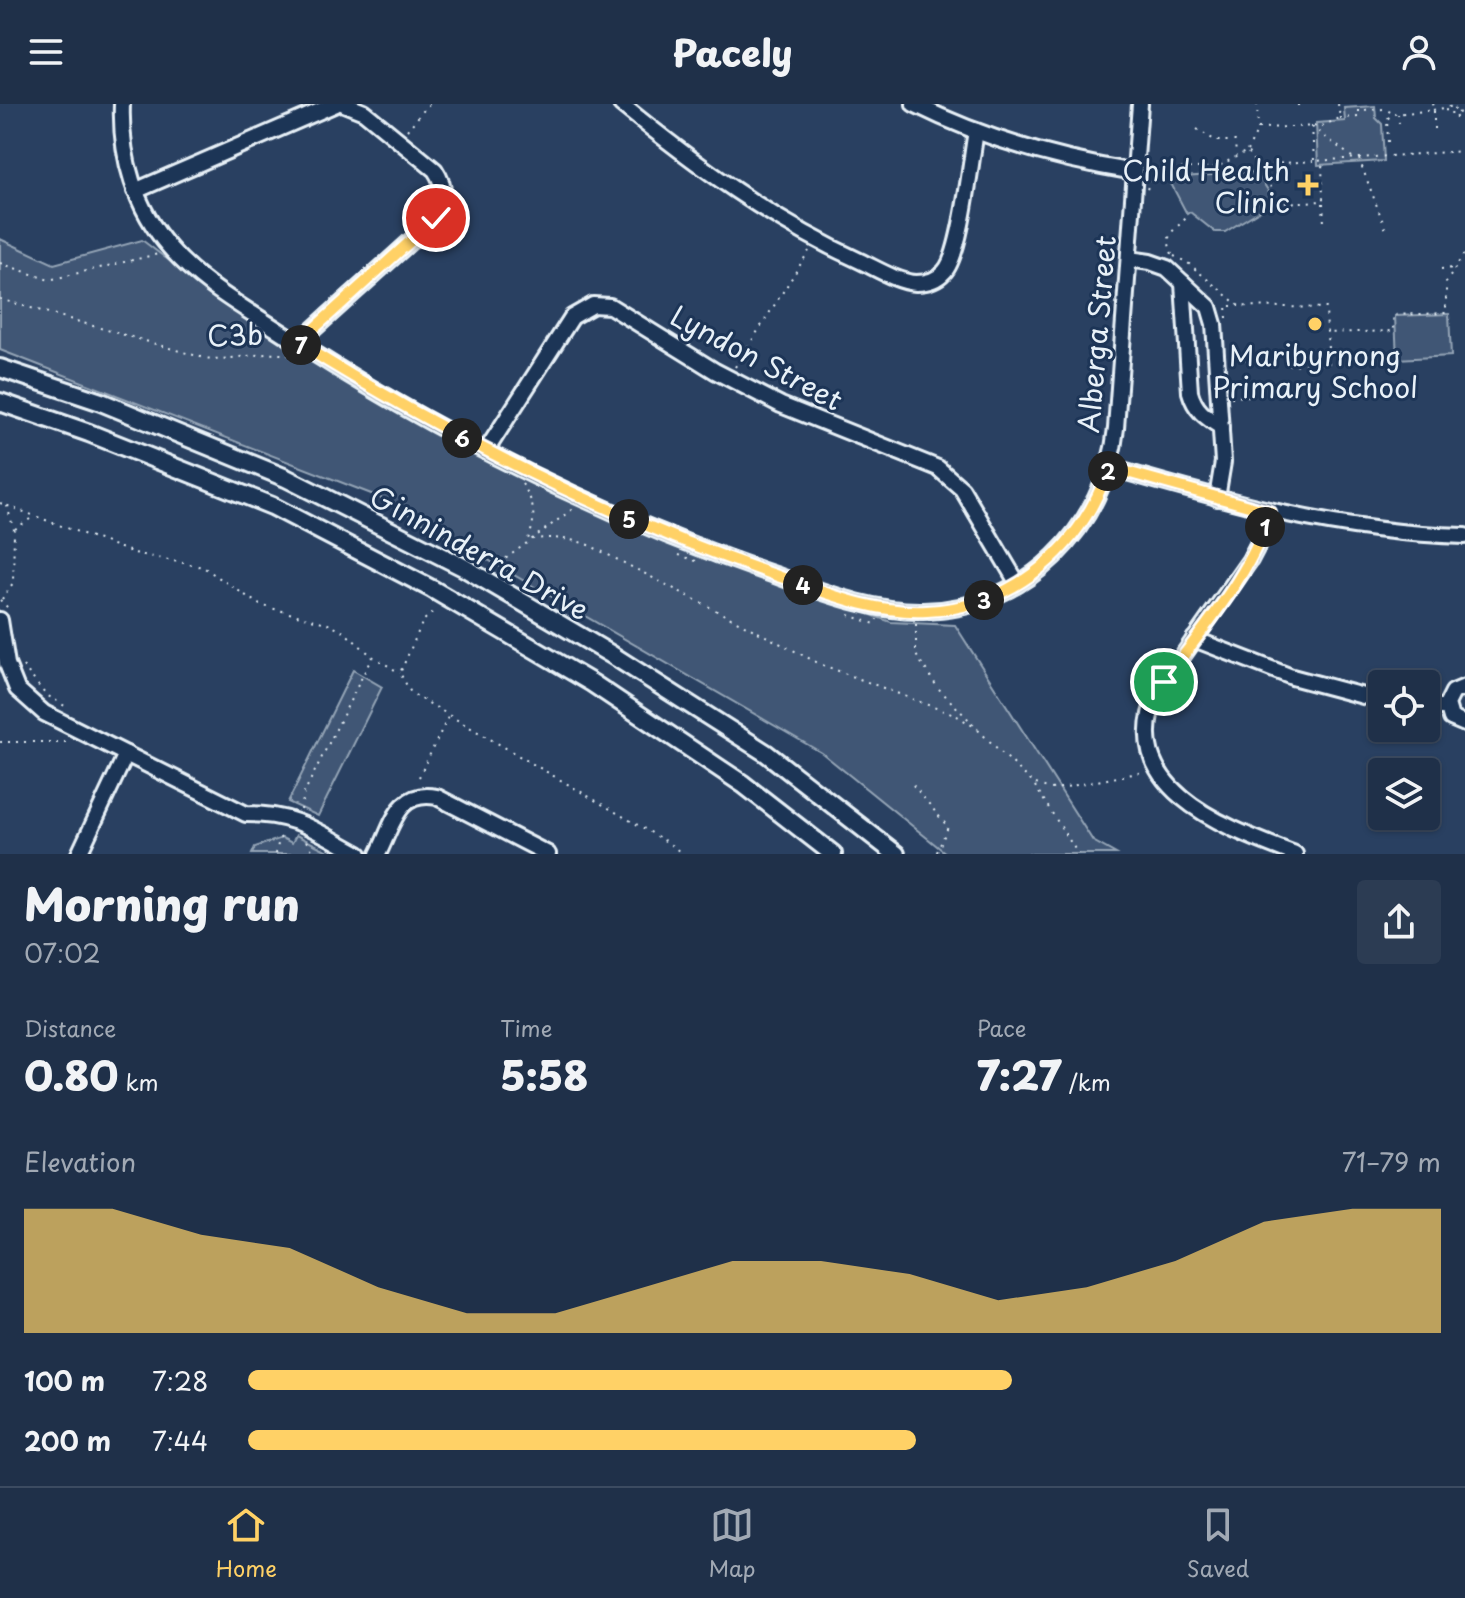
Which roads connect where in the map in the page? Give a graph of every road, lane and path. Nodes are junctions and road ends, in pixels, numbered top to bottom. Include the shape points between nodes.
1 (122, 104) edge
2 (336, 104) edge
3 (344, 104) edge
4 (429, 104) edge
5 (621, 104) edge
6 (914, 104) edge
7 (1140, 104) edge
8 (1257, 104) edge
9 (1338, 104) edge
10 (1434, 104) edge
11 (1450, 105) edge
12 (1434, 110) junction
13 (1427, 111) junction
14 (1447, 111) junction
15 (1465, 112) edge
16 (1398, 113) junction
17 (1455, 113) junction
18 (1393, 114) junction
19 (1340, 118) junction
20 (1456, 118) dead end
21 (1449, 119) dead end
22 (1399, 123) dead end
23 (1312, 126) junction
24 (1258, 128) junction
25 (1197, 129) dead end
26 (976, 131) junction
27 (1434, 131) dead end
28 (399, 140) junction
29 (1388, 142) dead end
30 (1247, 151) junction
31 (1465, 151) edge
32 (1236, 157) junction
33 (1353, 158) junction
34 (1359, 158) junction
35 (1322, 160) junction
36 (1314, 161) junction
37 (1256, 165) junction
38 (1139, 171) junction
39 (135, 191) junction
40 (1323, 201) junction
41 (1186, 218) dead end
42 (1324, 224) dead end
43 (1386, 230) dead end
44 (816, 240) junction
45 (169, 247) junction
46 (1465, 252) edge
47 (1167, 254) dead end
48 (1173, 255) junction
49 (1129, 259) junction
50 (0, 263) edge
51 (1455, 268) junction
52 (1441, 269) dead end
53 (1183, 283) junction
54 (0, 299) edge
55 (1239, 306) junction
56 (1227, 317) dead end
57 (1327, 333) junction
58 (298, 343) junction
59 (301, 358) dead end
60 (1247, 360) dead end
61 (1229, 361) dead end
62 (1288, 365) dead end
63 (0, 368) edge
64 (728, 378) junction
65 (1250, 396) dead end
66 (1230, 397) dead end
67 (0, 402) edge
68 (1221, 427) junction
69 (486, 451) junction
70 (1109, 467) junction
71 (519, 481) dead end
72 (1217, 498) junction
73 (590, 502) junction
74 (0, 503) edge
75 (7, 505) junction
76 (1270, 512) junction
77 (35, 516) junction
78 (14, 530) junction
79 (1465, 536) edge
80 (532, 539) junction
81 (527, 543) junction
82 (493, 568) dead end
83 (1018, 584) junction
84 (0, 600) edge
85 (914, 611) junction
86 (432, 613) dead end
87 (7, 619) edge
88 (1194, 639) junction
89 (372, 656) junction
90 (21, 662) dead end
91 (400, 673) junction
92 (1465, 687) edge
93 (1368, 697) edge
94 (1440, 707) edge
95 (1447, 707) junction
96 (68, 708) dead end
97 (449, 714) junction
98 (1465, 724) edge
99 (978, 729) junction
100 (0, 742) edge
101 (80, 742) dead end
102 (126, 754) junction
103 (1155, 766) junction
104 (419, 777) dead end
105 (1033, 783) junction
106 (913, 785) dead end
107 (299, 821) junction
108 (79, 854) edge
109 (276, 854) edge
110 (359, 854) edge
111 (378, 854) edge
112 (548, 854) edge
113 (683, 854) edge
114 (833, 854) edge
115 (896, 854) edge
116 (940, 854) edge
117 (1078, 854) edge
118 (1295, 854) edge

1 - 39 street, Alberga Street via 124,147
2 - 39 street
3 - 28 street via 359,109
4 - 28 path
5 - 44 street via 725,184
6 - 26 street
7 - 38 street, Alberga Street
8 - 24 path
9 - 19 path
10 - 13 path
11 - 14 path
11 - 17 path
12 - 13 path
12 - 14 path
12 - 27 path
13 - 16 path
14 - 17 path
14 - 21 path
15 - 17 path
16 - 18 path
16 - 22 path
17 - 20 path
18 - 19 path via 1385,109 1359,110 1359,117
18 - 29 path via 1387,119
19 - 23 path
23 - 24 path
23 - 33 path
23 - 36 path
24 - 30 path
25 - 32 path via 1216,141 1235,141
26 - 38 street via 1049,155
26 - 44 street via 955,252 939,276 922,283 904,281
28 - 58 street via 439,175 444,194 440,212
30 - 32 path
30 - 37 path
31 - 34 path
32 - 38 path via 1217,167
33 - 34 path
33 - 35 path
34 - 43 path
35 - 36 path
35 - 40 path
36 - 37 path
37 - 40 path via 1281,203
38 - 49 street, Alberga Street
39 - 45 street, Alberga Street
40 - 42 path
41 - 48 path via 1168,236
44 - 64 path
45 - 50 path via 49,280
45 - 58 street, Alberga Street via 205,280
46 - 51 path
47 - 48 path
48 - 55 path
49 - 53 street via 1167,268
49 - 70 street, Alberga Street
51 - 52 path
51 - 57 path via 1446,283 1446,313 1393,315 1394,331
53 - 68 street via 1209,307 1214,324
53 - 68 street via 1193,404
54 - 59 path, C3b via 204,358 274,353
55 - 56 path via 1226,306
55 - 57 path via 1326,308
57 - 62 path via 1329,363
58 - 69 street, Alberga Street
60 - 61 path
63 - 115 main road, Ginninderra Drive via 101,402 286,478 463,567 766,753
64 - 69 street, Lyndon Street via 616,308 587,307 572,317
64 - 83 street, Lyndon Street via 815,421 947,474 968,498
65 - 66 path
67 - 114 main road, Ginninderra Drive via 272,506 432,589 592,683 743,784
68 - 72 street
69 - 73 street, Alberga Street
70 - 72 street
70 - 83 street, Alberga Street via 1097,499 1070,541
71 - 81 path via 534,511
72 - 76 street
73 - 80 path via 576,506
73 - 85 street, Alberga Street via 805,585 876,607
74 - 75 path
75 - 77 path
75 - 78 path
76 - 79 street via 1369,530
76 - 88 street via 1250,560
77 - 78 path
77 - 89 path via 134,553 203,567 260,605 344,632
78 - 84 path via 13,583
80 - 81 path
80 - 99 path via 557,537 591,546 820,664 957,716
81 - 82 path
83 - 85 street, Alberga Street via 973,604
84 - 87 path
85 - 99 path via 916,655 938,688
86 - 91 path via 423,621
87 - 102 street via 7,664 17,689 44,713
88 - 93 street via 1292,677
88 - 103 street via 1153,701 1148,734
89 - 91 path
89 - 107 path via 304,793
90 - 96 path via 35,685
91 - 97 path via 411,693
92 - 95 street via 1451,694
94 - 95 street
95 - 98 street via 1454,720
97 - 104 path
97 - 113 path
99 - 105 path
100 - 101 path
102 - 107 street via 246,814
102 - 108 street
103 - 105 path via 1061,788
103 - 118 street via 1174,794 1192,807
105 - 117 path
106 - 116 path via 948,827
107 - 109 path via 279,839
107 - 110 street
111 - 112 street via 403,804 422,794

